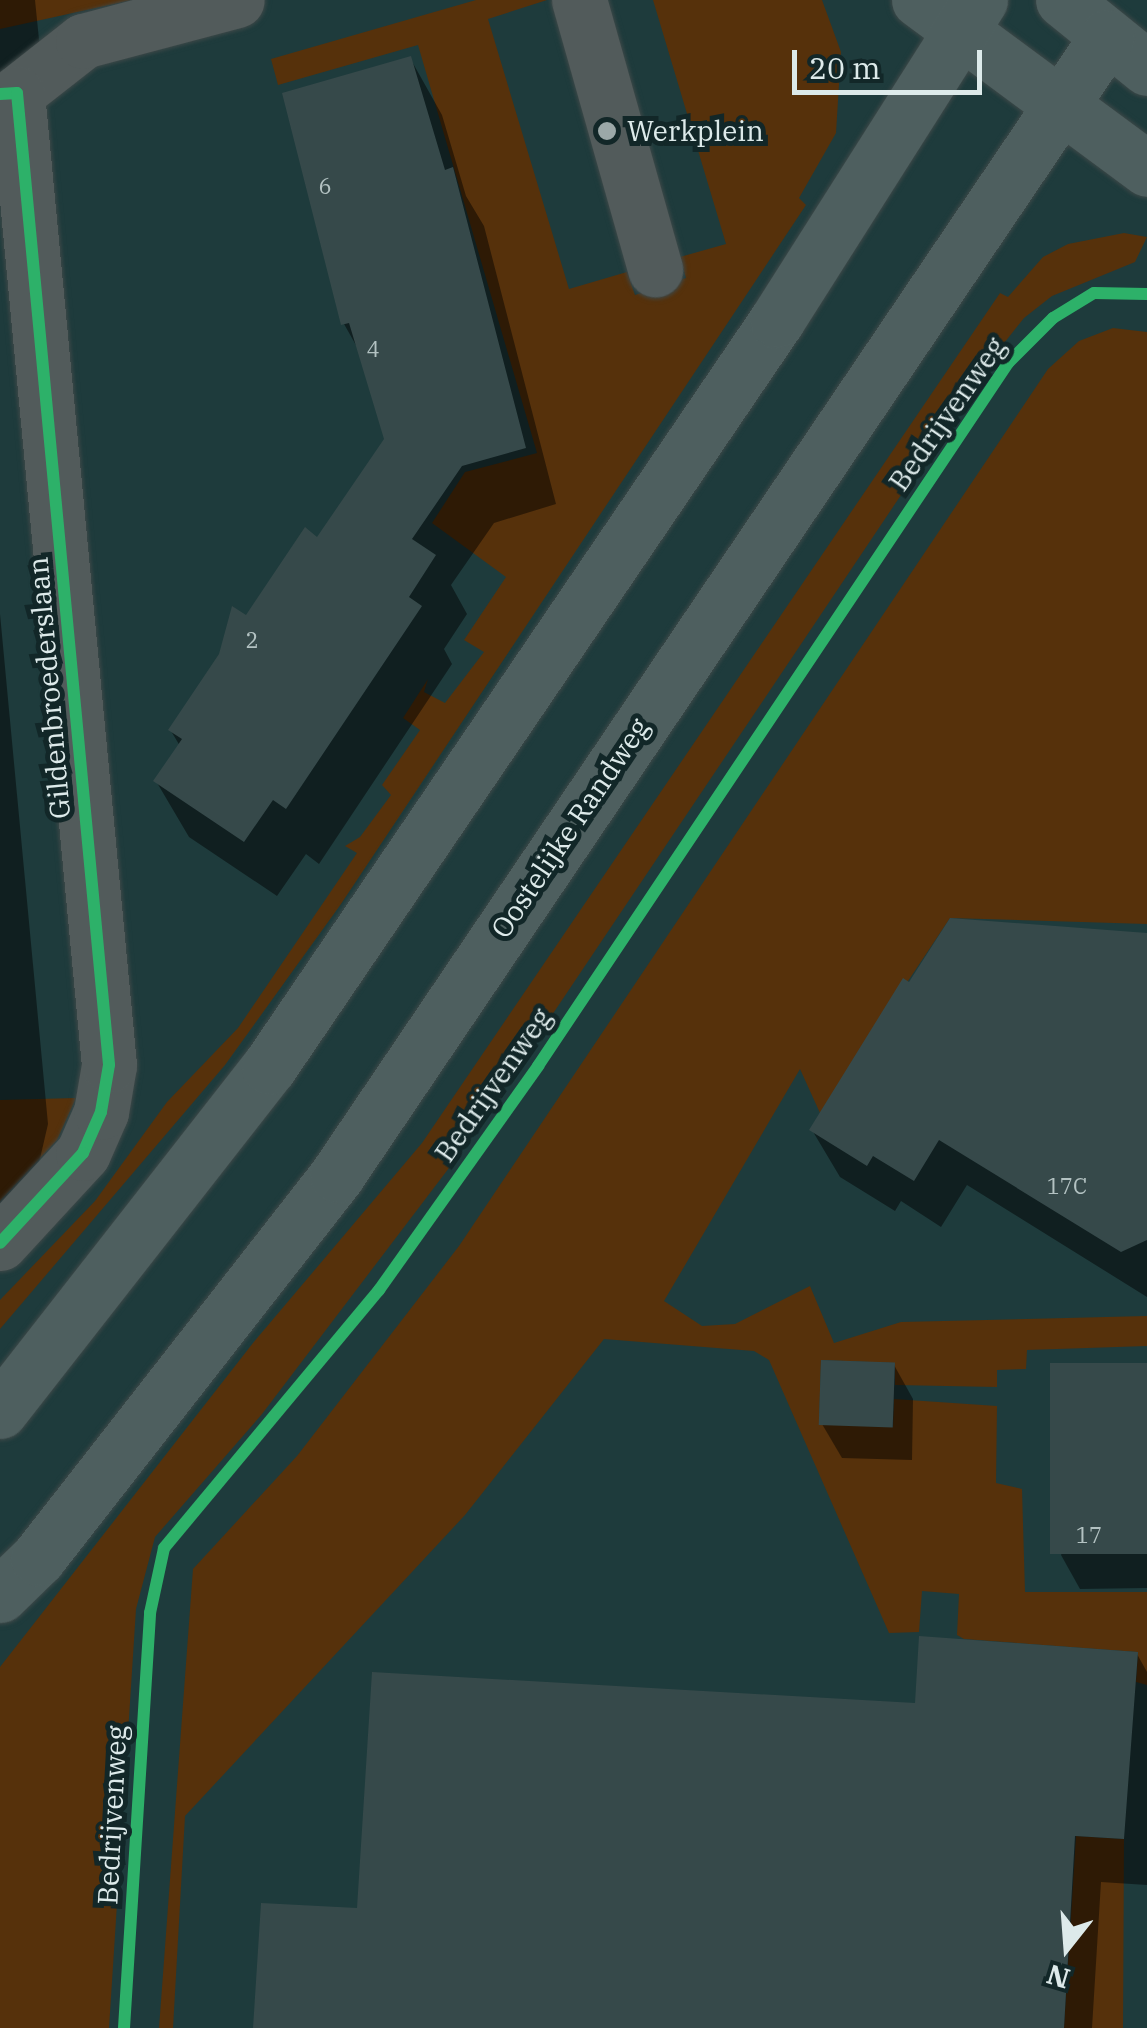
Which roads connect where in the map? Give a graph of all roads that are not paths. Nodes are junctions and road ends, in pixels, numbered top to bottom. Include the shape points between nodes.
1 (237, 0) edge
2 (579, 0) edge
3 (1063, 0) edge
4 (953, 11) edge
5 (1127, 52) edge
6 (8, 94) edge
7 (1061, 100) junction
8 (1147, 169) edge
9 (655, 268) dead end
10 (0, 1243) edge
11 (0, 1411) edge
12 (0, 1595) edge

1 - 6 street, Gildenbroederslaan via 83,41
2 - 9 street
3 - 5 main road
4 - 7 main road
4 - 11 main road via 777,320 269,1066
5 - 7 main road, Oostelijke Randweg
6 - 10 street, Gildenbroederslaan via 109,1065 101,1112 82,1154
7 - 8 main road
7 - 12 main road, Oostelijke Randweg via 336,1175 38,1558

